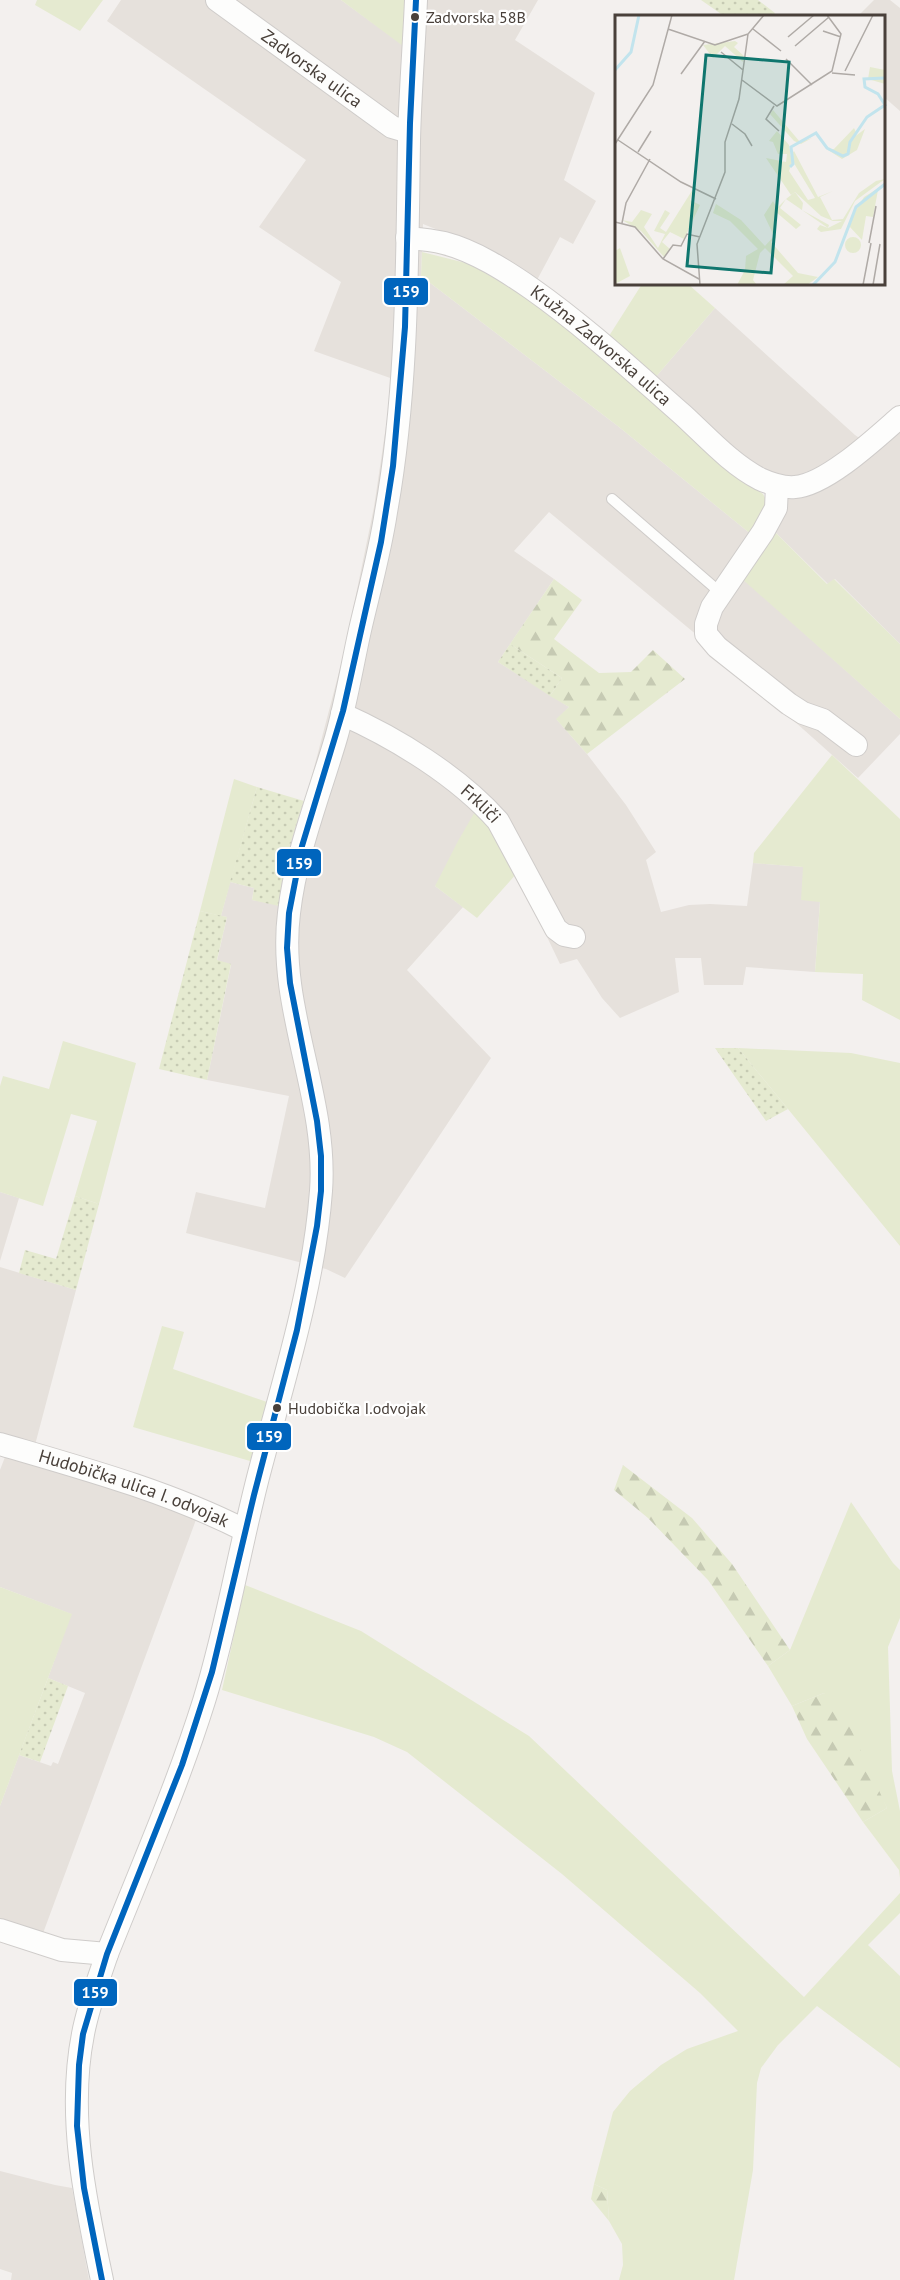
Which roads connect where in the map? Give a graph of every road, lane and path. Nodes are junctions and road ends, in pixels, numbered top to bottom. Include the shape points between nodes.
1 (217, 0) edge
2 (416, 0) edge
3 (409, 132) junction
4 (407, 238) junction
5 (900, 417) edge
6 (777, 486) junction
7 (612, 499) dead end
8 (722, 594) junction
9 (342, 714) junction
10 (856, 745) dead end
11 (574, 937) dead end
12 (0, 1444) edge
13 (244, 1530) junction
14 (0, 1930) edge
15 (107, 1954) junction
16 (102, 2280) edge

1 - 3 street, Zadvorska ulica via 392,127
2 - 3 street
3 - 4 street
4 - 6 street, Kružna Zadvorska ulica via 444,243 468,252 532,289 608,348 736,462 759,479
4 - 9 street via 407,309 397,448
5 - 6 street via 830,473 805,485
6 - 8 street via 776,508
7 - 8 lane
8 - 10 street via 706,624 706,634 717,647 789,704 823,720
9 - 11 street, Frkliči via 401,744 487,809 498,821 556,929
9 - 13 street via 296,868 286,950 321,1158 316,1235 308,1287
12 - 13 street, Hudobička ulica I. odvojak via 121,1481
13 - 15 street, Hudobička ulica I. odvojak via 204,1700
14 - 15 street via 62,1950
15 - 16 street, Hudobička ulica I. odvojak via 89,2007 78,2071 79,2150

